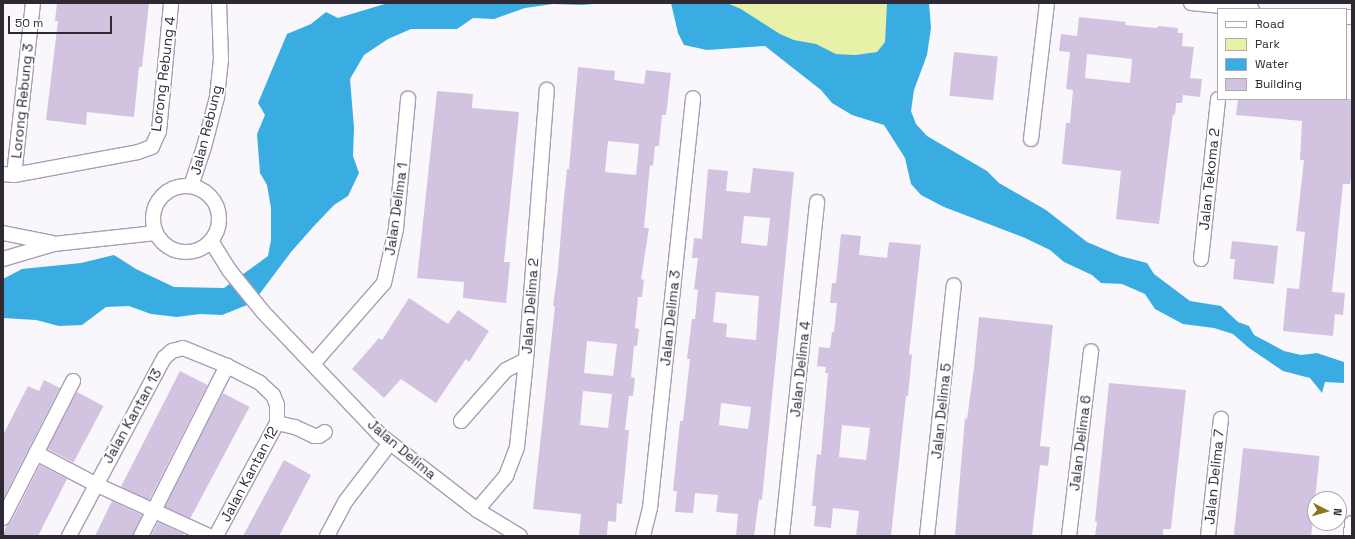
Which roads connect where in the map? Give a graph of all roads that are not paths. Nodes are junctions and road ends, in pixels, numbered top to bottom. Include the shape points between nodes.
1 (33, 3) edge
2 (171, 3) edge
3 (219, 3) edge
4 (1047, 3) edge
5 (1191, 3) edge
6 (1228, 6) edge
7 (1244, 8) edge
8 (547, 90) dead end
9 (693, 98) dead end
10 (408, 99) dead end
11 (1218, 100) edge
12 (1031, 139) dead end
13 (9, 174) edge
14 (191, 186) junction
15 (817, 202) dead end
16 (3, 233) edge
17 (155, 233) junction
18 (211, 241) junction
19 (54, 244) junction
20 (3, 259) edge
21 (1201, 259) dead end
22 (954, 285) dead end
23 (1091, 351) dead end
24 (526, 360) junction
25 (313, 364) junction
26 (227, 366) junction
27 (73, 381) dead end
28 (1221, 419) dead end
29 (461, 421) dead end
30 (276, 423) junction
31 (325, 432) dead end
32 (390, 443) junction
33 (36, 453) junction
34 (95, 484) junction
35 (477, 510) junction
36 (154, 511) junction
37 (3, 516) edge
38 (1352, 523) edge
39 (69, 536) edge
40 (141, 536) edge
41 (209, 536) edge
42 (216, 536) edge
43 (327, 536) edge
44 (520, 536) edge
45 (643, 536) edge
46 (782, 536) edge
47 (927, 536) edge
48 (1069, 536) edge
49 (1208, 536) edge
50 (1351, 536) edge

1 - 13 street, Lorong Rebung 3
2 - 13 street, Lorong Rebung 4 via 158,131 152,147 138,152
3 - 14 street, Jalan Rebung via 221,59 216,98
4 - 12 street
5 - 6 street
6 - 7 street
8 - 24 street, Jalan Delima 2
9 - 45 street, Jalan Delima 3 via 650,508
10 - 25 street, Jalan Delima 1 via 396,229 384,283
11 - 21 street, Jalan Tekoma 2
14 - 17 street via 181,185 171,189 156,202 152,222
14 - 18 street via 212,197 217,208 219,220 217,231
15 - 46 street, Jalan Delima 4
16 - 19 street
17 - 18 street via 170,249 180,252 192,252
17 - 19 street
18 - 25 street, Jalan Delima via 229,270 263,312
19 - 20 street
22 - 47 street, Jalan Delima 5
23 - 48 street, Jalan Delima 6
24 - 29 street via 506,370
24 - 35 street, Jalan Delima 2 via 516,447 506,476
25 - 32 street, Jalan Delima
26 - 30 street, Jalan Kantan 12 via 260,383 274,395 277,405
26 - 34 street, Jalan Kantan 13 via 183,348 172,351 164,358
26 - 36 street
27 - 33 street
28 - 49 street, Jalan Delima 7
30 - 31 street via 294,427 314,436
30 - 42 street, Jalan Kantan 12
32 - 35 street, Jalan Delima
32 - 43 street via 345,502
33 - 34 street
33 - 37 street
34 - 36 street
34 - 39 street, Jalan Kantan 13
35 - 44 street, Jalan Delima
36 - 40 street
36 - 41 street
38 - 50 street

